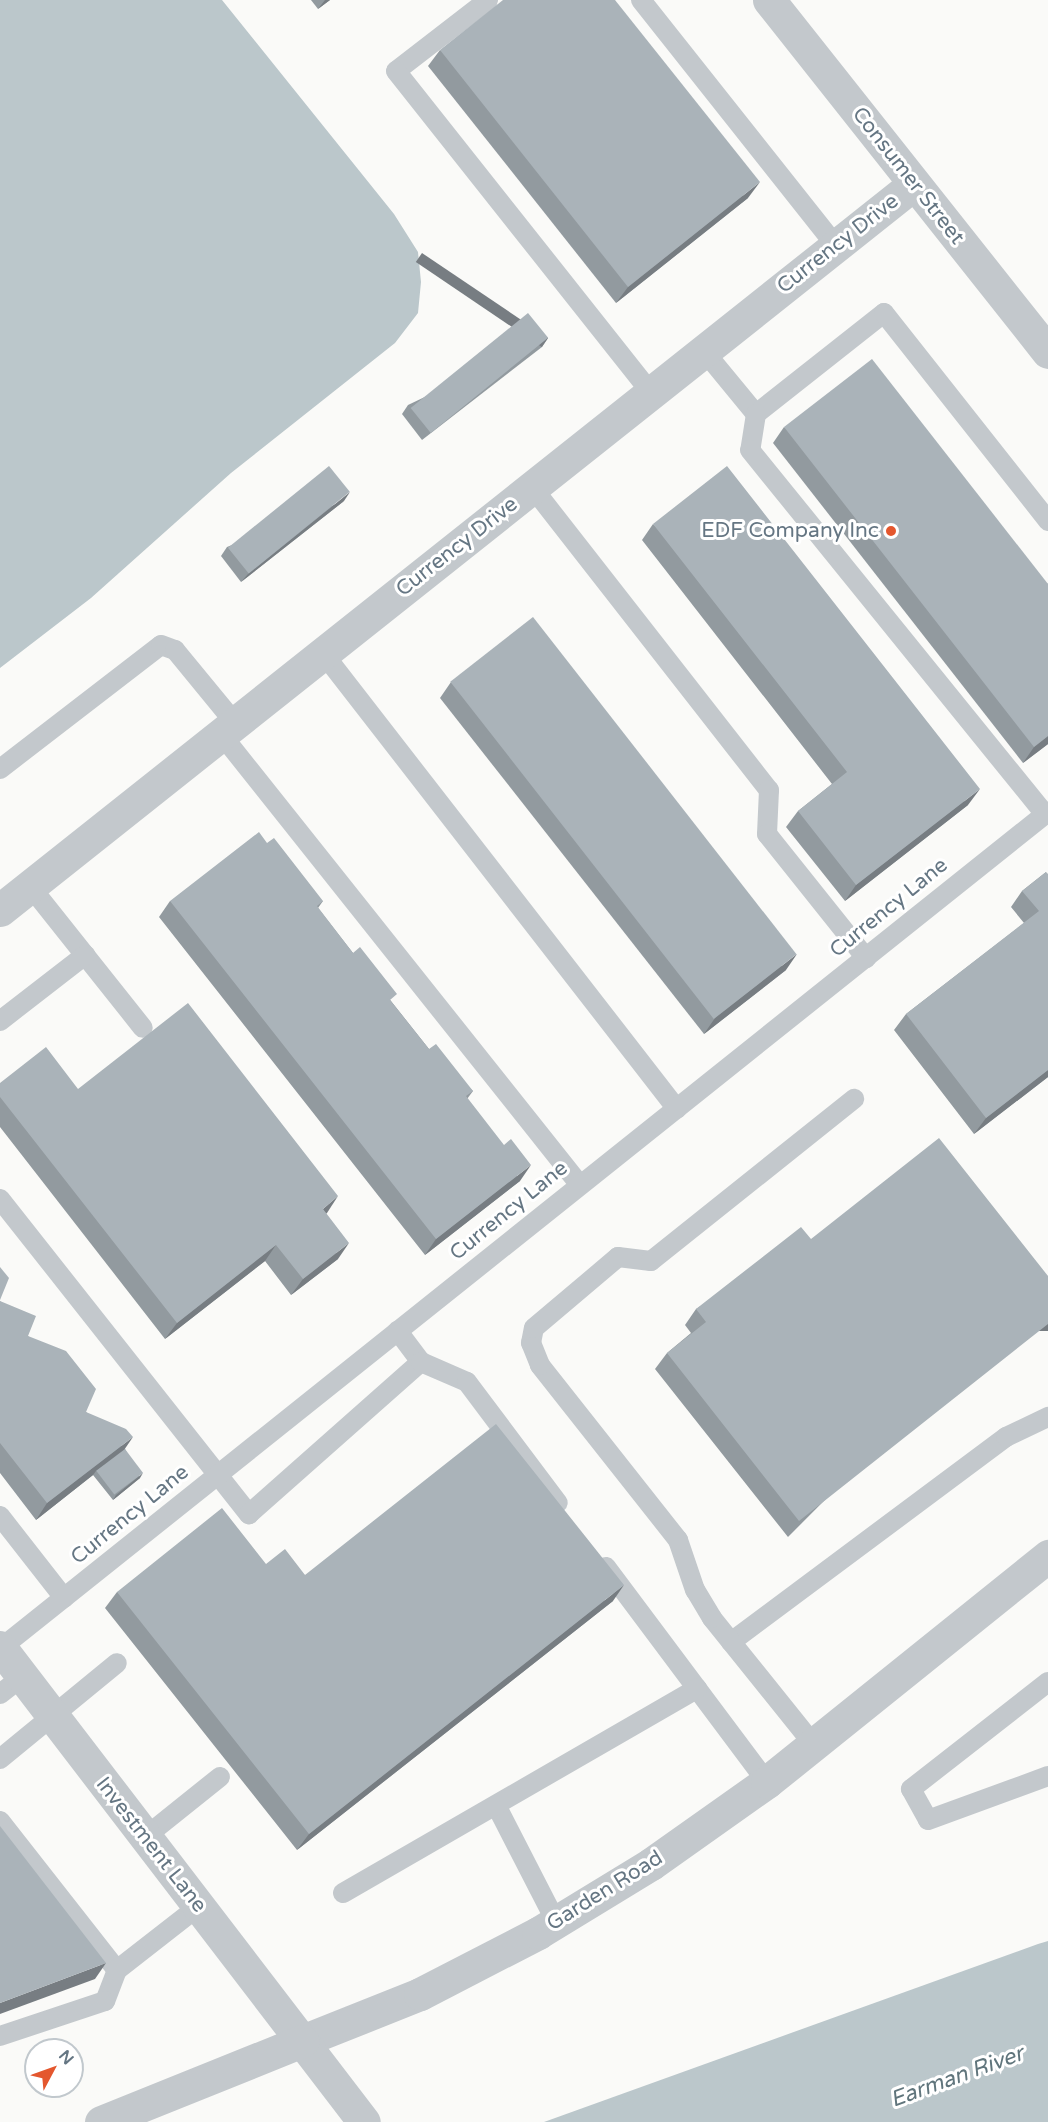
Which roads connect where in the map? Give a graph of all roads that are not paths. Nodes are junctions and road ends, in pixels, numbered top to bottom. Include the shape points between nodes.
1 (488, 0) edge
2 (641, 0) edge
3 (768, 0) edge
4 (914, 184) junction
5 (836, 246) junction
6 (704, 351) junction
7 (1048, 352) edge
8 (651, 393) junction
9 (756, 414) junction
10 (532, 487) junction
11 (1048, 521) edge
12 (323, 653) junction
13 (228, 729) junction
14 (0, 769) edge
15 (1047, 813) edge
16 (30, 886) junction
17 (0, 910) edge
18 (85, 954) junction
19 (866, 958) junction
20 (0, 1021) edge
21 (143, 1028) dead end
22 (854, 1099) dead end
23 (677, 1109) junction
24 (580, 1185) junction
25 (0, 1198) edge
26 (398, 1331) junction
27 (421, 1362) junction
28 (1048, 1417) edge
29 (218, 1475) junction
30 (0, 1516) edge
31 (568, 1516) edge
32 (597, 1554) edge
33 (1048, 1556) edge
34 (64, 1598) junction
35 (731, 1642) junction
36 (0, 1648) edge
37 (117, 1663) dead end
38 (1048, 1682) edge
39 (11, 1685) edge
40 (698, 1689) junction
41 (52, 1716) junction
42 (814, 1745) junction
43 (0, 1759) edge
44 (1048, 1776) edge
45 (220, 1777) dead end
46 (767, 1782) junction
47 (497, 1807) junction
48 (0, 1821) edge
49 (145, 1837) junction
50 (343, 1893) dead end
51 (198, 1907) junction
52 (556, 1922) junction
53 (117, 1970) junction
54 (0, 2036) edge
55 (302, 2041) junction
56 (101, 2122) edge
57 (364, 2122) edge

1 - 8 lane via 396,71
2 - 5 lane
3 - 4 street, Consumer Street
4 - 5 street, Currency Drive
4 - 7 street, Consumer Street
5 - 6 street, Currency Drive
6 - 8 street, Currency Drive
6 - 9 lane
8 - 10 street, Currency Drive
9 - 11 lane via 884,313
9 - 15 lane via 750,450
10 - 12 street, Currency Drive
10 - 19 lane via 769,790 766,834
12 - 13 street, Currency Drive
12 - 23 lane
13 - 14 lane via 176,650 161,645
13 - 16 street, Currency Drive
13 - 24 lane
15 - 19 lane, Currency Lane
16 - 17 street, Currency Drive
16 - 18 lane
18 - 20 lane
18 - 21 lane
19 - 23 lane, Currency Lane
22 - 35 lane via 651,1261 618,1257 534,1328 531,1343 540,1365 678,1540 695,1590
23 - 24 lane, Currency Lane
24 - 26 lane, Currency Lane
25 - 29 lane
26 - 27 lane
26 - 29 lane, Currency Lane
27 - 29 lane via 249,1514
27 - 31 lane via 467,1382
28 - 35 lane via 1006,1437
29 - 34 lane, Currency Lane
30 - 34 lane
32 - 40 lane
33 - 42 street, Garden Road
34 - 36 lane, Currency Lane
35 - 42 lane
36 - 39 street, Investment Lane
37 - 41 lane
38 - 44 lane via 911,1789 928,1820
39 - 41 street, Investment Lane
40 - 46 lane
40 - 47 lane
41 - 43 lane
41 - 49 street, Investment Lane
42 - 46 street, Garden Road
45 - 49 lane
46 - 52 street, Garden Road via 651,1864
47 - 50 lane
47 - 52 lane
48 - 53 lane
49 - 51 street, Investment Lane
51 - 53 lane
51 - 55 street, Investment Lane
52 - 55 street, Garden Road via 420,1994
53 - 54 lane via 105,2001
55 - 56 street, Garden Road
55 - 57 street, Investment Lane

